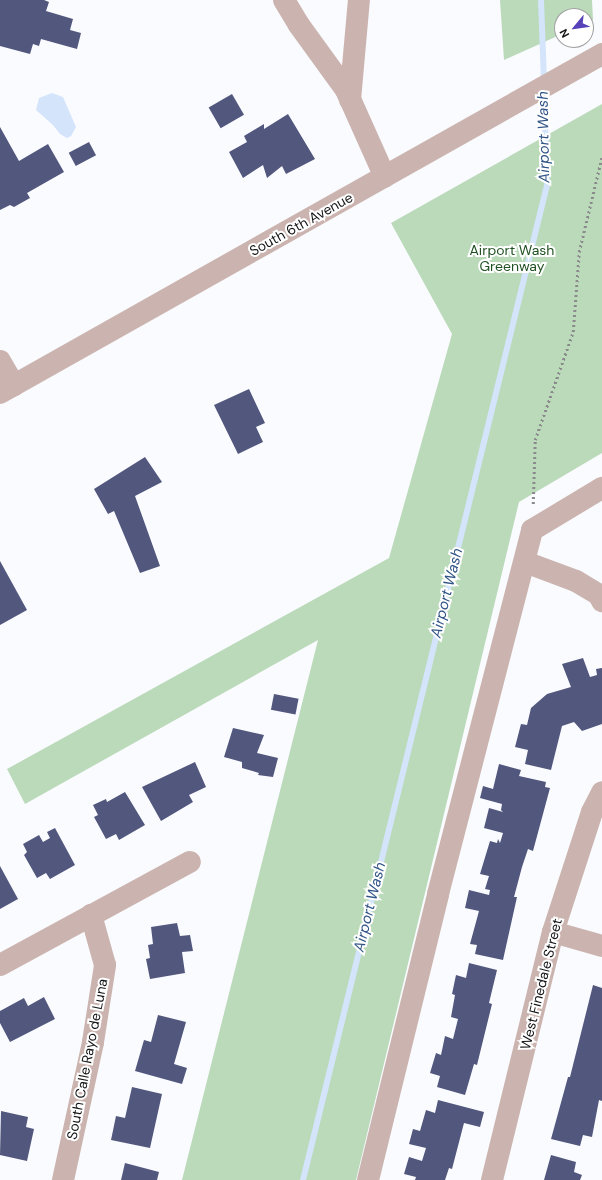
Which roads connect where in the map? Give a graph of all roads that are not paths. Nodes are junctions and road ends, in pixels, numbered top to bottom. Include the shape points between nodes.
1 (284, 0) edge
2 (359, 0) edge
3 (597, 57) edge
4 (350, 100) junction
5 (385, 177) junction
6 (0, 361) edge
7 (7, 389) edge
8 (602, 488) edge
9 (525, 562) junction
10 (602, 601) edge
11 (602, 792) edge
12 (190, 862) dead end
13 (91, 914) junction
14 (553, 932) junction
15 (602, 946) edge
16 (0, 965) edge
17 (63, 1180) edge
18 (368, 1180) edge
19 (492, 1180) edge

1 - 4 street via 346,90
2 - 4 street
3 - 5 street, South 6th Avenue
4 - 5 street
5 - 7 street, South 6th Avenue
6 - 7 street
8 - 9 street via 532,530
9 - 10 street via 576,581 599,595
9 - 18 street via 438,894
11 - 14 street, West Finedale Street via 592,812
12 - 13 street
13 - 16 street
13 - 17 street, South Calle Rayo de Luna via 105,966 93,1042
14 - 15 street
14 - 19 street, West Finedale Street

